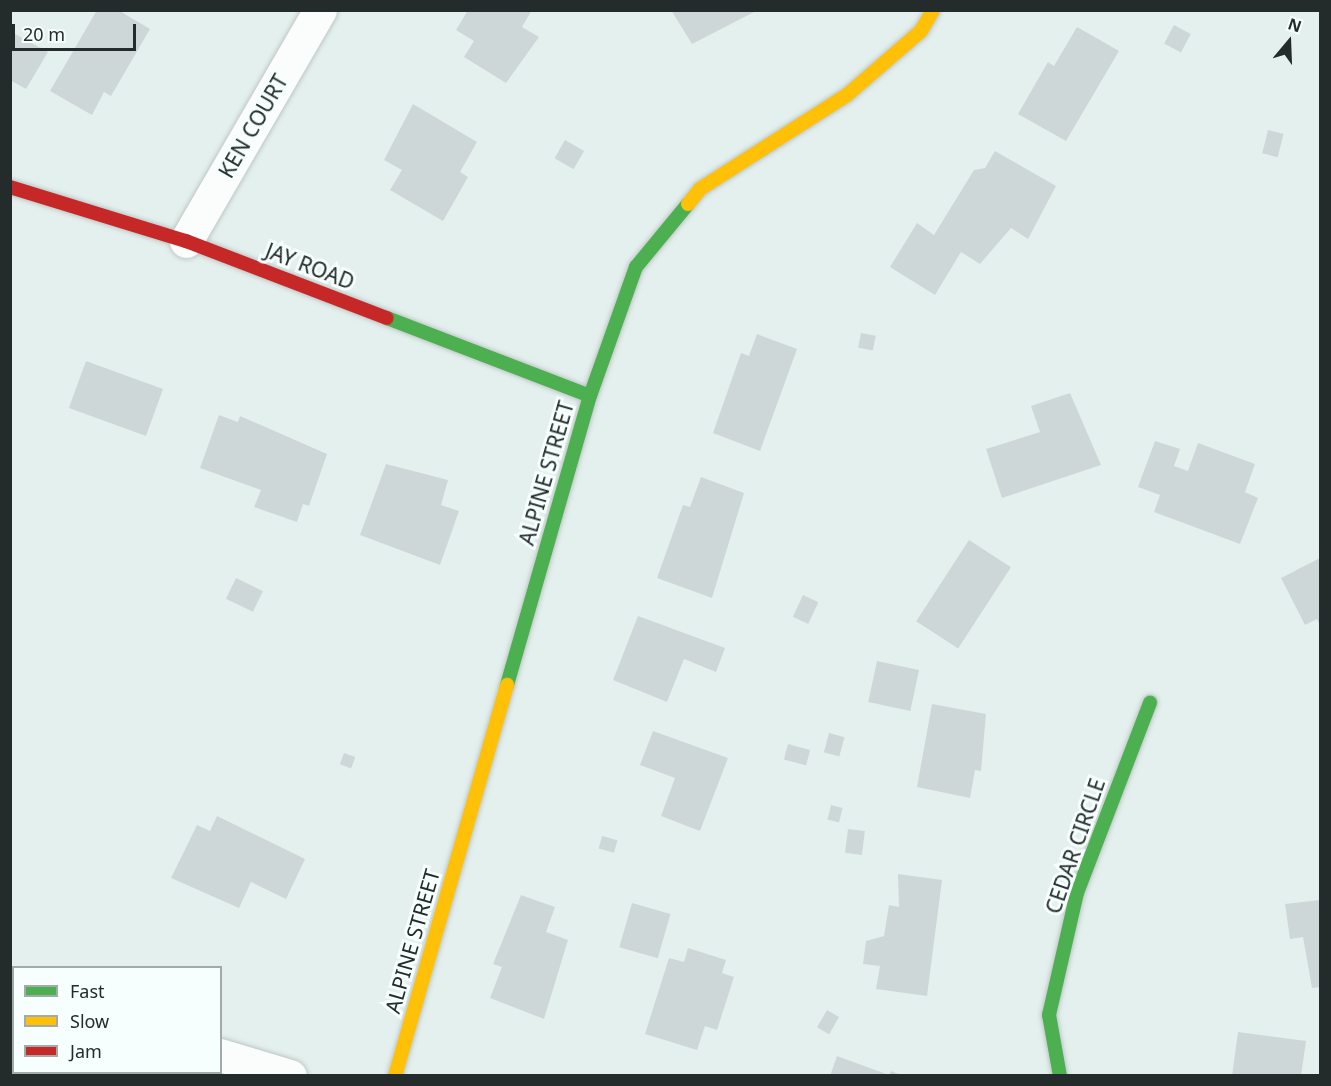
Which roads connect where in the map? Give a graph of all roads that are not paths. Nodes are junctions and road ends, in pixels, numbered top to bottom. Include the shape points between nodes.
1 (320, 10) edge
2 (933, 10) edge
3 (10, 187) edge
4 (186, 241) junction
5 (590, 396) junction
6 (1150, 703) dead end
7 (222, 1056) edge
8 (290, 1076) edge
9 (395, 1076) edge
10 (1060, 1076) edge

1 - 4 street, KEN COURT
2 - 5 street, ALPINE STREET via 921,31 847,95 700,189 636,267
3 - 4 street, JAY ROAD
4 - 5 street, JAY ROAD
5 - 9 street, ALPINE STREET
6 - 10 street, CEDAR CIRCLE via 1077,893 1048,1015
7 - 8 street

